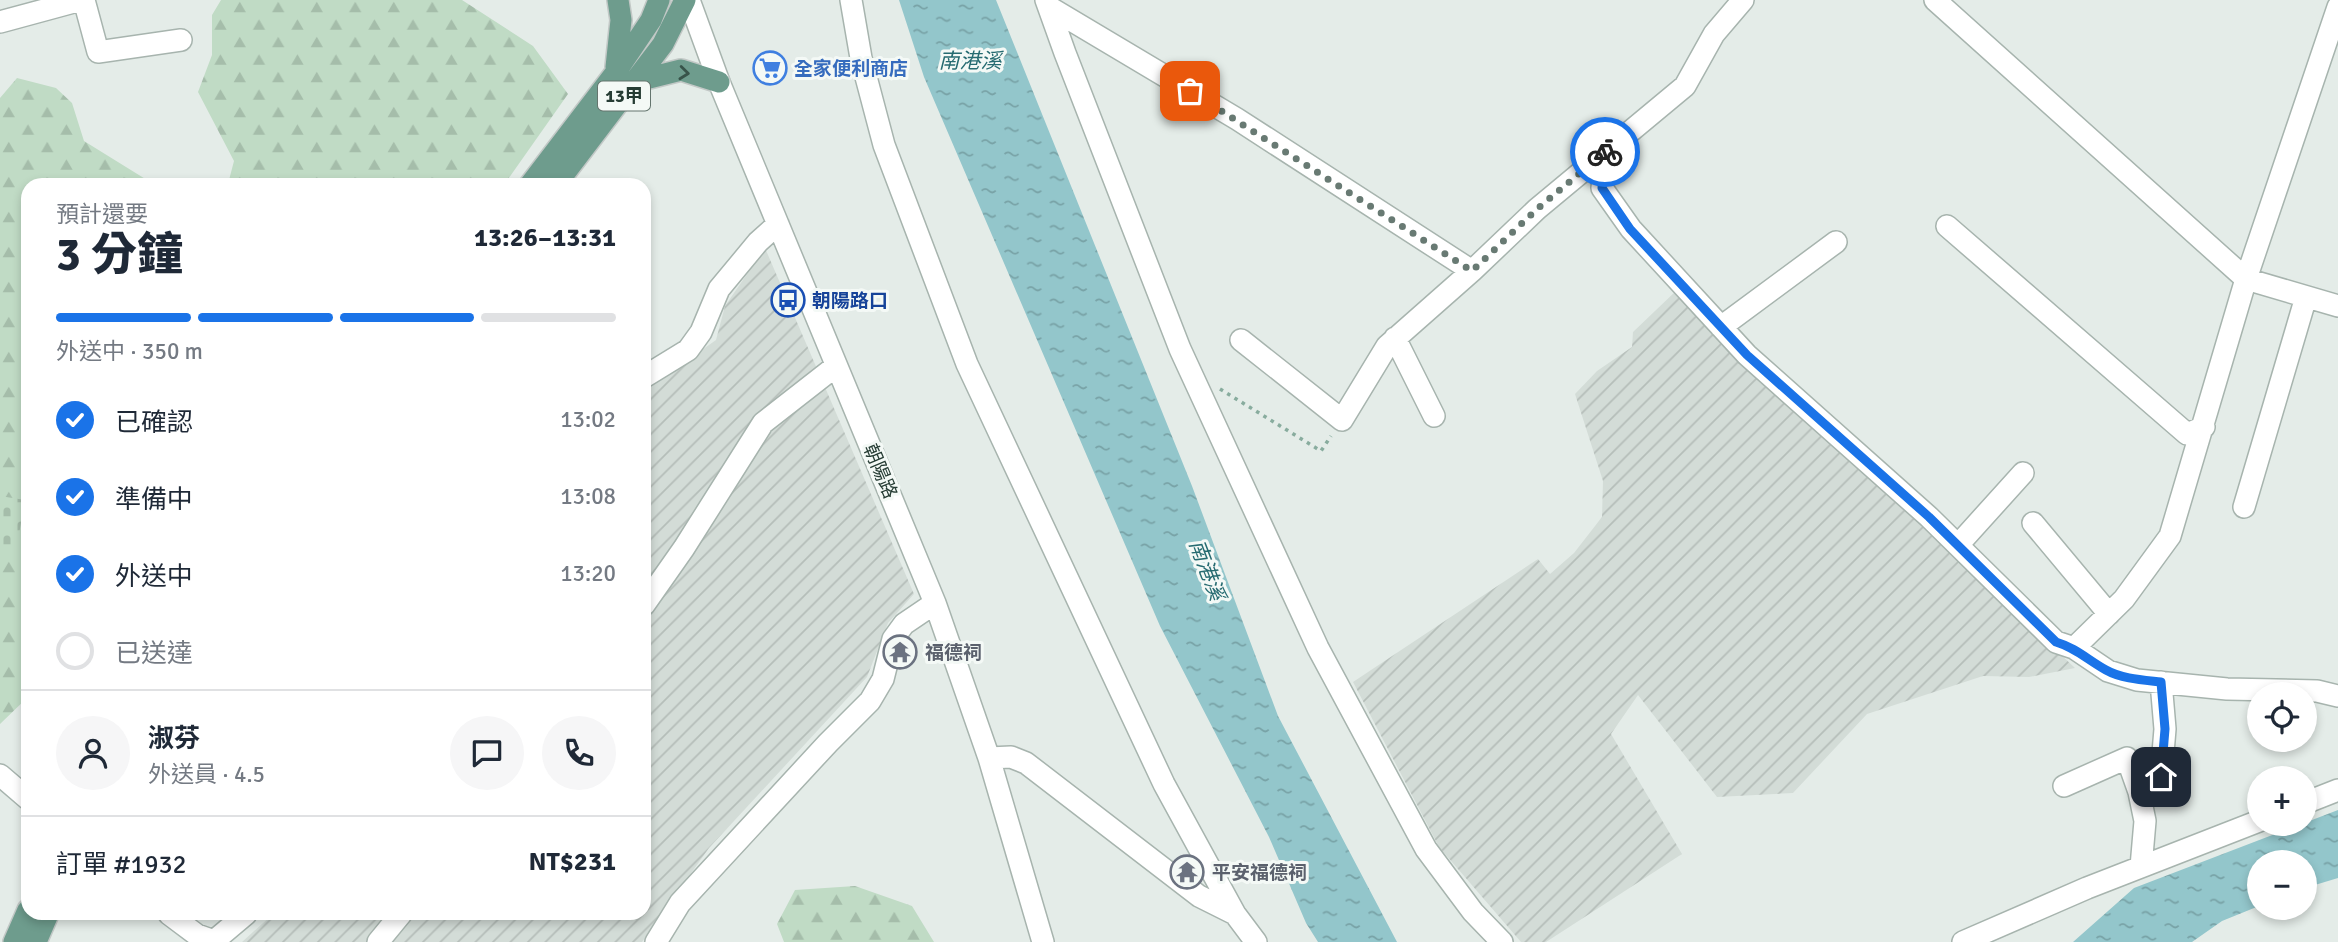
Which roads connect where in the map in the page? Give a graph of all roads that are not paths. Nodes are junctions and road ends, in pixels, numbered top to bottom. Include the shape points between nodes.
1 (83, 0) edge
2 (618, 0) edge
3 (659, 0) edge
4 (851, 0) edge
5 (1744, 0) edge
6 (1935, 0) edge
7 (690, 2) edge
8 (1048, 4) edge
9 (2338, 7) edge
10 (0, 22) edge
11 (181, 40) dead end
12 (616, 72) junction
13 (649, 78) junction
14 (719, 82) junction
15 (1605, 152) junction
16 (536, 178) edge
17 (549, 178) edge
18 (561, 178) edge
19 (573, 178) edge
20 (778, 224) junction
21 (1947, 226) dead end
22 (1836, 242) dead end
23 (1472, 271) junction
24 (2246, 279) junction
25 (2306, 297) junction
26 (2338, 306) edge
27 (1721, 327) junction
28 (1395, 338) junction
29 (1241, 340) dead end
30 (836, 366) junction
31 (651, 373) edge
32 (1434, 416) dead end
33 (2204, 427) junction
34 (2023, 473) dead end
35 (2244, 507) dead end
36 (2033, 523) dead end
37 (1958, 545) junction
38 (651, 595) edge
39 (935, 603) junction
40 (2109, 614) junction
41 (2074, 648) junction
42 (2161, 682) junction
43 (2338, 696) edge
44 (989, 758) junction
45 (0, 775) edge
46 (2064, 786) dead end
47 (2338, 790) edge
48 (2138, 792) junction
49 (21, 793) edge
50 (2317, 798) edge
51 (2247, 826) edge
52 (2141, 866) junction
53 (1235, 914) junction
54 (24, 920) edge
55 (45, 920) edge
56 (177, 920) edge
57 (239, 920) edge
58 (396, 920) edge
59 (14, 942) edge
60 (36, 942) edge
61 (378, 942) edge
62 (656, 942) edge
63 (1043, 942) edge
64 (1256, 942) edge
65 (1502, 942) edge
66 (1963, 942) edge

1 - 10 street
1 - 11 street via 98,52
2 - 12 main road via 621,20
3 - 12 main road
4 - 53 street via 884,145 967,364 1164,784
5 - 15 street via 1714,34 1685,86
6 - 24 street
7 - 13 main road
7 - 14 street, 朝陽路
7 - 17 main road, 13甲 via 657,33
7 - 18 main road, 13甲
8 - 23 street
8 - 65 street via 1180,349 1318,648 1426,849
9 - 24 street
12 - 16 main road
13 -> 14 main road via 681,70
13 - 19 main road
14 - 20 street, 朝陽路
15 - 23 street
15 - 27 street via 1602,188 1630,229
20 - 30 street, 朝陽路
20 - 31 street via 719,289 688,350
21 - 33 street via 2187,434
22 - 27 street
23 - 28 street
24 - 25 street
24 - 33 street
25 - 26 street
25 - 35 street
27 - 37 street
28 - 29 street via 1342,420
28 - 32 street
30 - 38 street via 763,423
30 - 39 street, 朝陽路
33 - 40 street via 2170,536
34 - 37 street
36 - 40 street
37 - 41 street via 2056,642
39 - 44 street, 朝陽路
39 - 62 street via 904,624 893,639 883,679 870,701 680,903
40 - 41 street
41 - 42 street via 2108,671
42 - 43 street
42 - 48 street via 2165,729 2161,777
44 - 53 street via 1011,757 1026,763 1199,896
44 - 63 street, 朝陽路
45 - 49 street
46 - 48 street via 2127,758
47 - 50 street
48 - 52 street via 2145,821
51 - 52 street
52 - 66 street
53 - 64 street
54 - 59 main road
55 - 60 main road
56 - 57 street via 214,941
58 - 61 street

